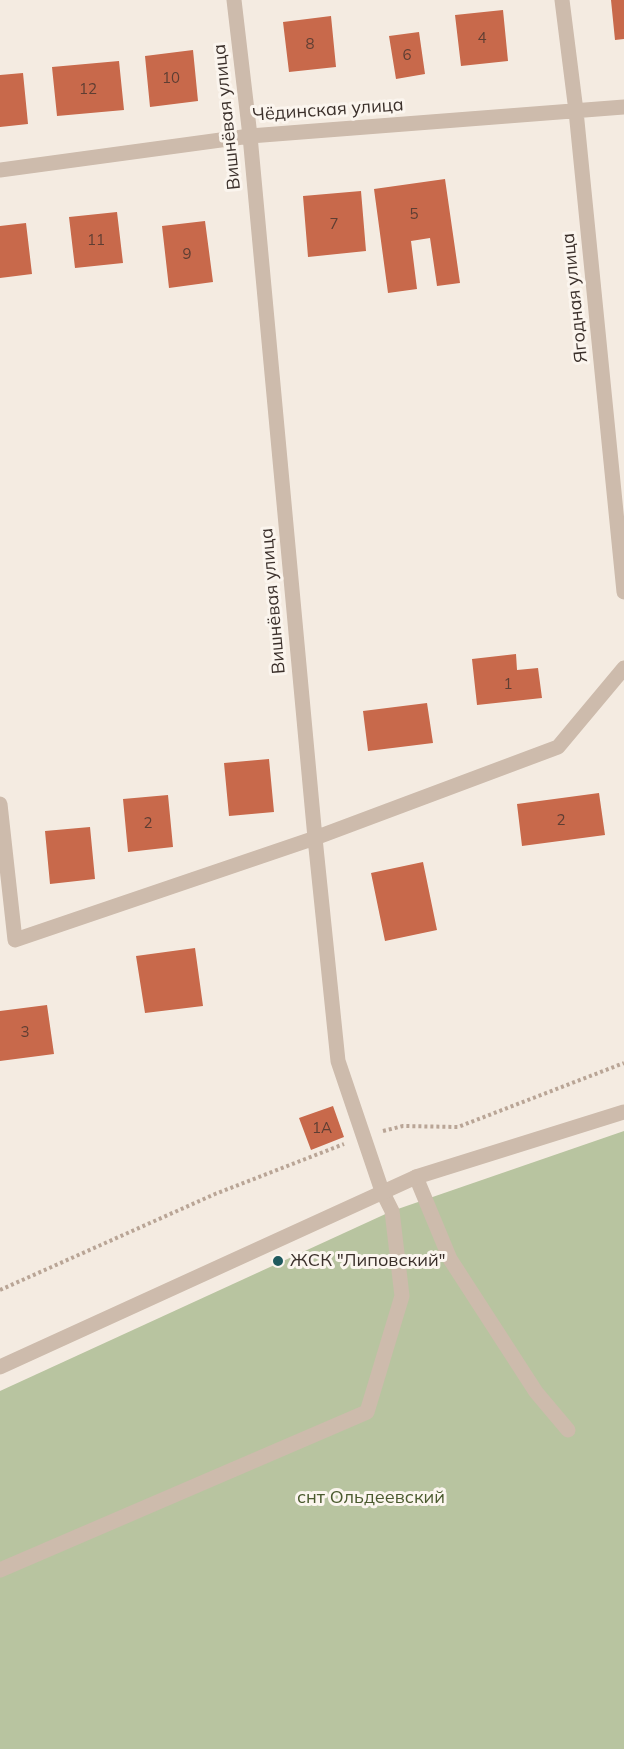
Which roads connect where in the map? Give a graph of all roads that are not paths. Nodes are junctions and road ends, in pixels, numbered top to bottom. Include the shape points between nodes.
1 (234, 0) edge
2 (562, 0) edge
3 (624, 107) edge
4 (576, 111) junction
5 (250, 136) junction
6 (0, 170) edge
7 (624, 592) edge
8 (624, 668) edge
9 (0, 804) edge
10 (315, 838) junction
11 (624, 1112) edge
12 (416, 1177) junction
13 (382, 1191) junction
14 (0, 1367) edge
15 (568, 1430) dead end
16 (0, 1570) edge

1 - 5 street, Вишнёвая улица
2 - 4 street, Ягодная улица
3 - 4 street, Чёдинская улица
4 - 5 street, Чёдинская улица
4 - 7 street, Ягодная улица
5 - 6 street, Чёдинская улица
5 - 10 street, Вишнёвая улица
8 - 10 street via 558,747
9 - 10 street via 15,940
10 - 13 street, Вишнёвая улица via 338,1061
11 - 12 street
12 - 13 street
12 - 15 street via 450,1259 536,1392
13 - 14 street
13 - 16 street, Вишнёвая улица via 392,1211 402,1296 367,1412

